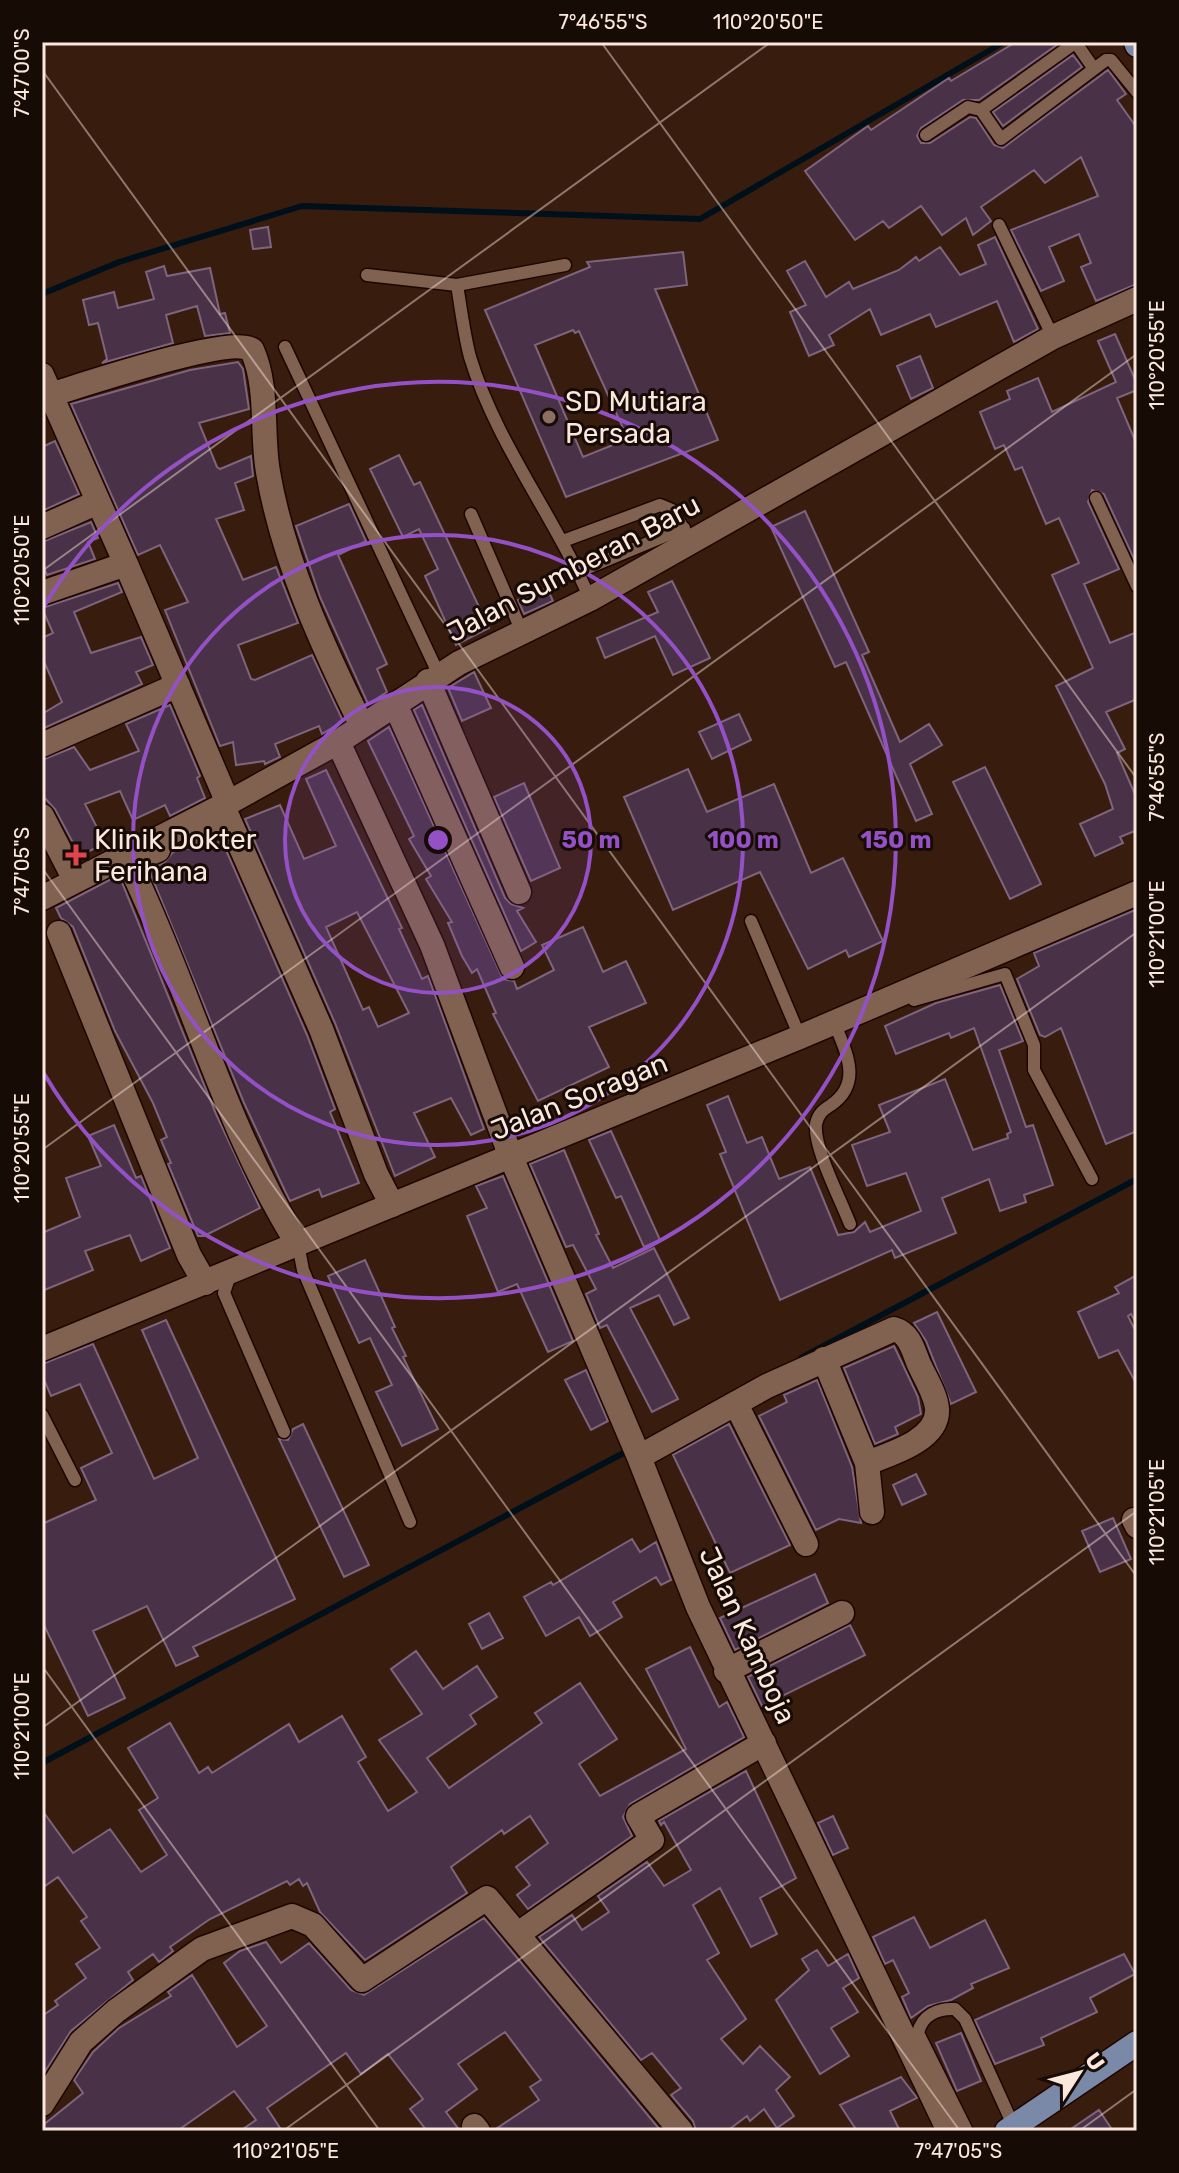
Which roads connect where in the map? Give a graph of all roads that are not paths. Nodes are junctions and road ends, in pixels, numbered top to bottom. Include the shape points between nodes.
1 (1076, 43) edge
2 (1094, 69) junction
3 (1137, 92) edge
4 (981, 110) junction
5 (926, 135) dead end
6 (999, 225) dead end
7 (565, 265) dead end
8 (367, 275) dead end
9 (457, 285) junction
10 (1137, 299) edge
11 (1053, 337) junction
12 (285, 347) dead end
13 (45, 385) edge
14 (1096, 498) dead end
15 (98, 502) junction
16 (471, 514) dead end
17 (42, 527) edge
18 (687, 533) junction
19 (563, 541) junction
20 (126, 564) junction
21 (583, 583) junction
22 (1137, 586) edge
23 (42, 593) edge
24 (522, 632) junction
25 (434, 678) junction
26 (178, 685) junction
27 (395, 704) junction
28 (362, 726) junction
29 (338, 742) junction
30 (42, 745) edge
31 (227, 812) junction
32 (42, 816) edge
33 (74, 878) junction
34 (519, 892) dead end
35 (1137, 893) edge
36 (42, 898) edge
37 (751, 921) dead end
38 (59, 933) dead end
39 (512, 967) dead end
40 (834, 1022) junction
41 (800, 1037) junction
42 (511, 1157) junction
43 (1092, 1179) dead end
44 (392, 1205) junction
45 (850, 1224) dead end
46 (298, 1244) junction
47 (231, 1272) junction
48 (205, 1283) junction
49 (42, 1349) edge
50 (824, 1359) junction
51 (736, 1404) junction
52 (42, 1415) edge
53 (284, 1432) dead end
54 (634, 1445) junction
55 (867, 1463) junction
56 (75, 1480) dead end
57 (872, 1512) dead end
58 (410, 1522) dead end
59 (806, 1544) dead end
60 (842, 1613) dead end
61 (726, 1671) junction
62 (764, 1743) junction
63 (518, 1934) junction
64 (1137, 2043) edge
65 (42, 2104) edge
66 (1010, 2129) edge
67 (681, 2131) edge
68 (949, 2131) edge
69 (967, 2131) edge

1 - 2 lane
1 - 4 lane
2 - 3 lane via 1111,60
2 - 4 lane via 1001,139
4 - 5 lane via 968,107
6 - 11 lane
7 - 9 lane
8 - 9 lane
9 - 19 lane via 470,357 506,441
10 - 11 street, Jalan Sumberan Baru
11 - 18 street, Jalan Sumberan Baru
12 - 25 lane
13 - 15 street
13 - 28 street via 207,350 242,345 252,350 267,472 278,513 306,603
14 - 22 lane
15 - 17 street
15 - 20 street
16 - 24 lane
18 - 19 lane via 672,510 660,505
18 - 21 street, Jalan Sumberan Baru
19 - 21 lane
20 - 23 street
20 - 26 street
21 - 24 street, Jalan Sumberan Baru
24 - 25 street, Jalan Sumberan Baru
25 - 27 street, Jalan Sumberan Baru
25 - 34 street
26 - 30 street
26 - 31 street
27 - 28 street, Jalan Sumberan Baru
27 - 39 street
28 - 29 street, Jalan Sumberan Baru
29 - 31 street, Jalan Sumberan Baru
29 - 42 street, Jalan Kamboja via 432,945
31 - 33 street, Jalan Sumberan Baru
31 - 44 street
31 - 46 street via 215,826 139,858 134,874 235,1124
32 - 33 street
33 - 36 street, Jalan Sumberan Baru
35 - 40 street, Jalan Soragan
37 - 41 lane
38 - 48 street
40 - 41 street, Jalan Soragan
40 - 43 lane via 1005,974 1034,1045 1034,1070
40 - 45 lane via 851,1082 847,1092 820,1112 816,1125
41 - 42 street, Jalan Soragan
42 - 44 street, Jalan Soragan
42 - 54 street, Jalan Kamboja
44 - 46 street, Jalan Soragan
46 - 47 street, Jalan Soragan
46 - 58 lane via 303,1270
47 - 48 street, Jalan Soragan
47 - 53 lane via 224,1293
48 - 49 street, Jalan Soragan
50 - 51 street
50 - 55 street
50 - 55 street via 898,1329 909,1341 936,1404 935,1420 923,1435
51 - 54 street
51 - 59 street
52 - 56 lane
54 - 61 street, Jalan Kamboja
55 - 57 street
60 - 61 street
61 - 62 street, Jalan Kamboja
62 - 63 street via 638,1816 652,1840
62 - 68 street, Jalan Kamboja
63 - 65 street via 487,1898 362,1980 313,1925 292,1916 278,1920 202,1949 107,2018 81,2042
63 - 67 street
64 - 66 main road
66 - 69 lane via 965,2019 955,2009 943,2009 928,2015 918,2033

